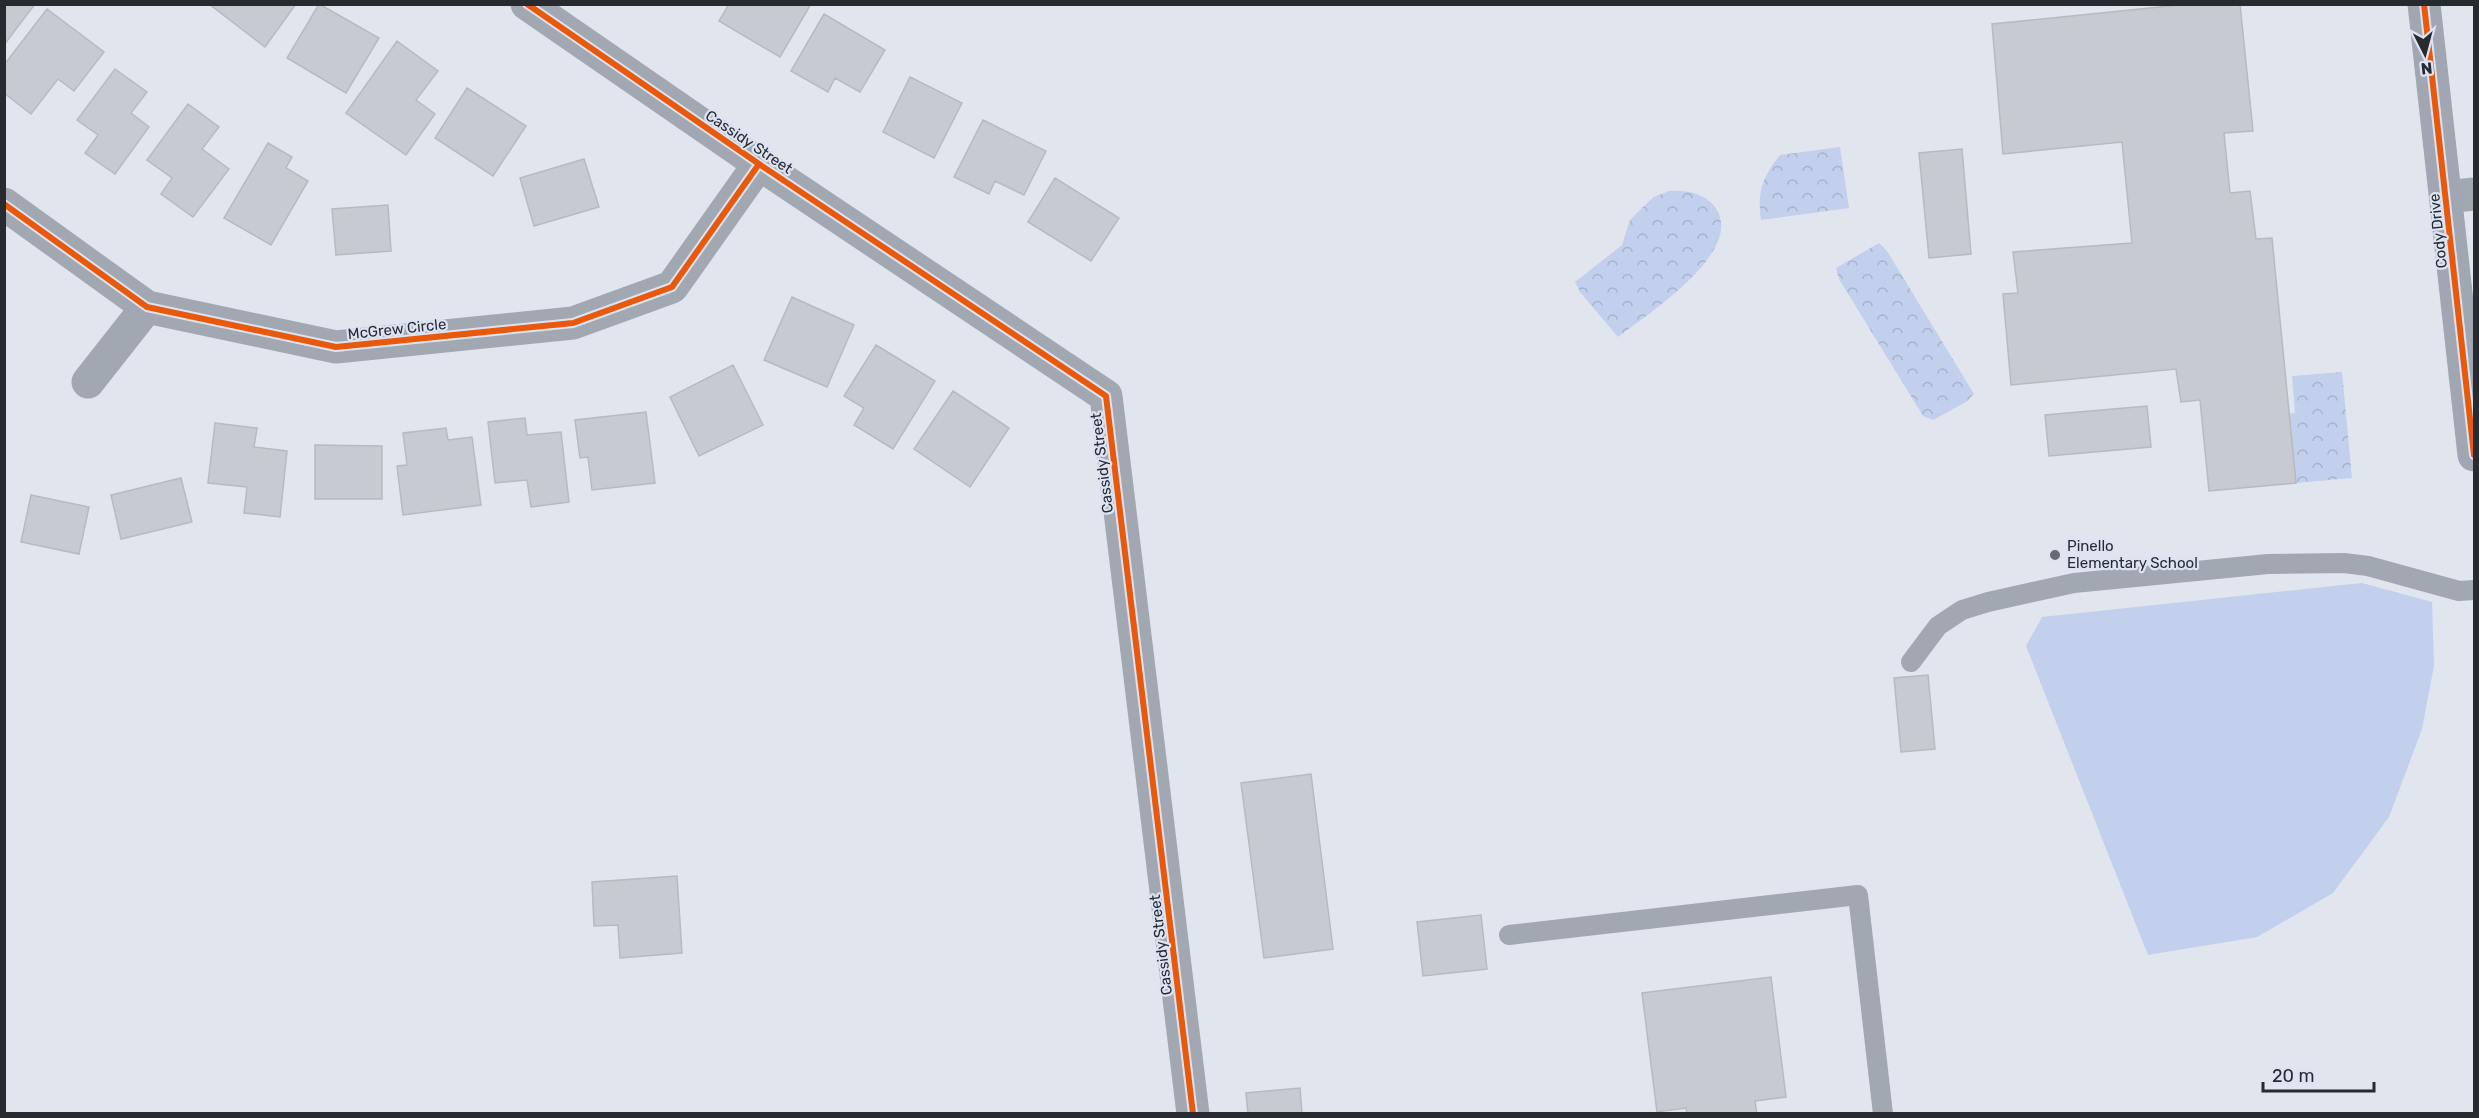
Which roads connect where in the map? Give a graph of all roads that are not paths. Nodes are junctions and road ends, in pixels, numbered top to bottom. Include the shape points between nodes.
1 (527, 4) edge
2 (2424, 4) edge
3 (759, 164) junction
4 (2460, 195) edge
5 (4, 204) edge
6 (147, 307) junction
7 (88, 382) dead end
8 (2475, 455) edge
9 (2475, 590) edge
10 (1911, 662) dead end
11 (1509, 936) dead end
12 (1193, 1113) edge
13 (1883, 1113) edge

1 - 3 street, Cassidy Street
2 - 4 street, Cody Drive
3 - 6 street, McGrew Circle via 672,287 573,323 336,347
3 - 12 street, Cassidy Street via 1107,396
4 - 8 street, Cody Drive
5 - 6 street, McGrew Circle
6 - 7 street
9 - 10 lane via 2459,591 2344,563 2268,564 2074,583 1962,610 1938,627
11 - 13 lane via 1858,895

